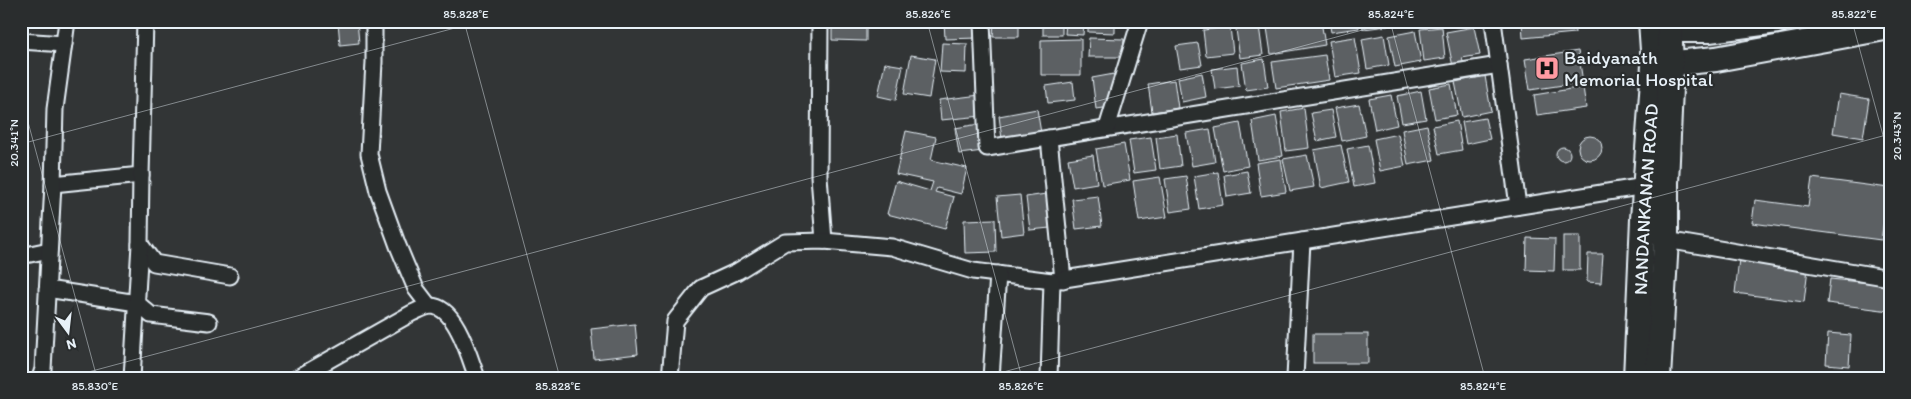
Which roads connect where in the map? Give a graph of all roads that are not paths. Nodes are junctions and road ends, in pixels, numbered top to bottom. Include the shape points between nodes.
1 (67, 21) edge
2 (144, 21) edge
3 (374, 21) edge
4 (820, 21) edge
5 (982, 21) edge
6 (1140, 21) edge
7 (1493, 21) edge
8 (1777, 21) edge
9 (1660, 26) edge
10 (1890, 27) edge
11 (21, 41) edge
12 (64, 44) junction
13 (1662, 64) junction
14 (1499, 65) junction
15 (1107, 128) junction
16 (1049, 138) junction
17 (141, 175) junction
18 (53, 184) junction
19 (1645, 186) junction
20 (1518, 206) junction
21 (1666, 240) junction
22 (824, 241) junction
23 (1302, 241) junction
24 (140, 244) junction
25 (49, 250) junction
26 (21, 256) edge
27 (998, 274) junction
28 (230, 276) dead end
29 (1890, 278) edge
30 (1058, 280) junction
31 (47, 289) junction
32 (137, 302) junction
33 (429, 306) junction
34 (208, 322) dead end
35 (1649, 326) junction
36 (40, 378) edge
37 (132, 378) edge
38 (297, 378) edge
39 (477, 378) edge
40 (670, 378) edge
41 (991, 378) edge
42 (1050, 378) edge
43 (1295, 378) edge
44 (1636, 378) edge
45 (1658, 378) edge

1 - 12 street
2 - 17 street
3 - 33 street via 369,154 378,191 398,246 416,289
4 - 22 street via 819,176
5 - 16 street via 987,148
6 - 15 street
7 - 14 street
8 - 9 main road via 1709,30
9 - 13 main road
10 - 13 main road via 1716,59
11 - 12 street
12 - 18 street via 55,109
13 - 19 main road, NANDANKANAN ROAD
13 - 21 main road
14 - 15 street
14 - 20 street
15 - 16 street
16 - 30 street
17 - 18 street
17 - 24 street
18 - 25 street
19 - 20 street
19 - 35 main road, NANDANKANAN ROAD
20 - 23 street
21 - 29 street
21 - 35 main road
22 - 27 street via 892,247 973,271
22 - 40 street via 785,242 738,271 701,288 675,321
23 - 30 street
23 - 43 street
24 - 28 street via 154,262
24 - 32 street
25 - 26 street
25 - 31 street
27 - 30 street
27 - 41 street
30 - 42 street
31 - 32 street
31 - 36 street
32 - 34 street via 151,315
32 - 37 street
33 - 38 street
33 - 39 street via 439,308 459,328
35 - 44 main road, NANDANKANAN ROAD
35 - 45 main road

